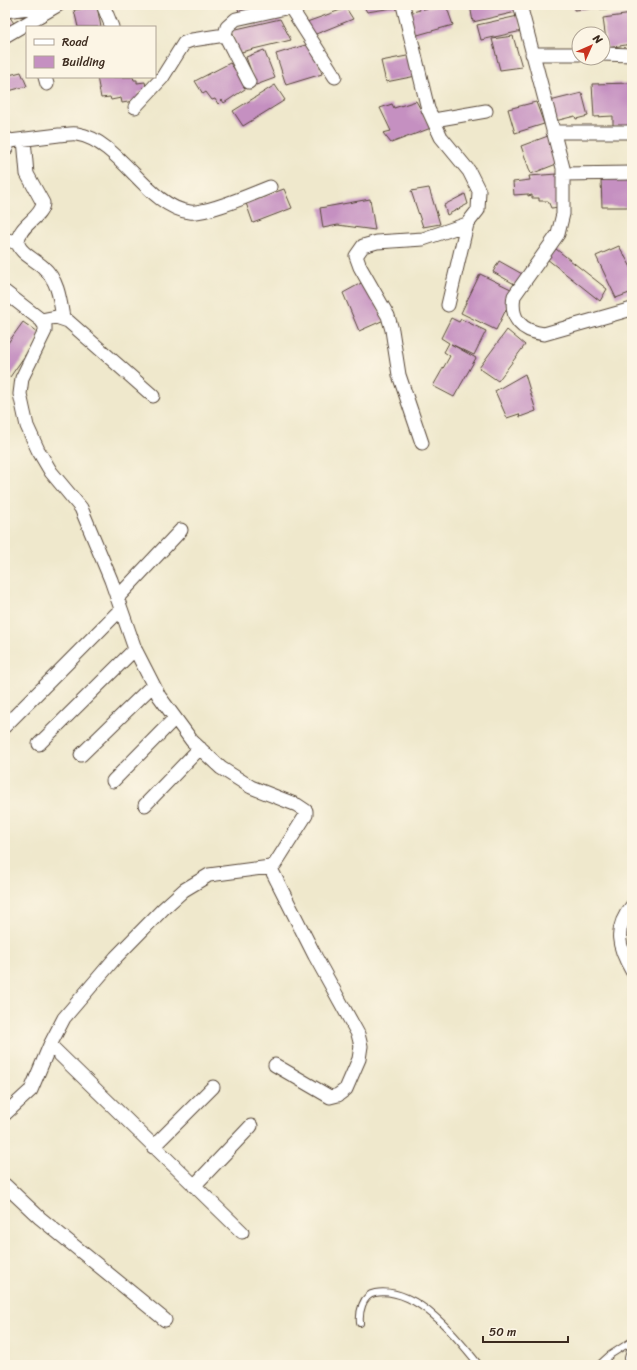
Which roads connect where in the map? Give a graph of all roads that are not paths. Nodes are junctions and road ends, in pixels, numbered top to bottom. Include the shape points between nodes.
1 (52, 5) edge
2 (58, 5) edge
3 (103, 5) edge
4 (403, 5) edge
5 (520, 5) edge
6 (290, 6) edge
7 (5, 11) edge
8 (30, 24) edge
9 (112, 26) edge
10 (225, 35) junction
11 (5, 36) edge
12 (532, 54) junction
13 (571, 54) edge
14 (611, 54) edge
15 (632, 55) edge
16 (335, 77) dead end
17 (249, 82) dead end
18 (135, 107) dead end
19 (486, 111) dead end
20 (434, 120) junction
21 (553, 132) junction
22 (632, 132) edge
23 (24, 139) junction
24 (7, 143) edge
25 (632, 173) edge
26 (563, 174) junction
27 (270, 187) dead end
28 (467, 224) junction
29 (11, 241) edge
30 (5, 292) edge
31 (448, 305) dead end
32 (632, 309) edge
33 (63, 318) junction
34 (41, 320) junction
35 (154, 396) dead end
36 (422, 442) dead end
37 (181, 530) dead end
38 (119, 603) junction
39 (135, 649) junction
40 (153, 685) junction
41 (175, 718) junction
42 (5, 726) edge
43 (39, 744) dead end
44 (200, 748) junction
45 (81, 755) dead end
46 (113, 781) dead end
47 (145, 805) dead end
48 (270, 867) junction
49 (632, 906) edge
50 (632, 971) edge
51 (50, 1045) junction
52 (274, 1065) dead end
53 (213, 1087) dead end
54 (5, 1114) edge
55 (251, 1126) dead end
56 (153, 1147) junction
57 (5, 1185) edge
58 (194, 1186) junction
59 (242, 1232) dead end
60 (164, 1320) dead end
61 (360, 1324) dead end
62 (632, 1342) edge
63 (479, 1365) edge
64 (599, 1365) edge
65 (628, 1365) edge

1 - 7 street
2 - 8 street
3 - 9 street
4 - 20 street via 428,109
5 - 12 street
6 - 10 street via 236,19 228,27
6 - 16 street
8 - 11 street
10 - 17 street
10 - 18 street via 184,43 162,78
12 - 13 street
12 - 21 street
14 - 15 street
19 - 20 street
20 - 28 street via 441,137 469,172 479,191 478,210
21 - 22 street
21 - 26 street
23 - 24 street
23 - 27 street via 76,134 94,140 110,151 159,197 176,208 190,212 212,208
23 - 29 street via 27,174 43,203 40,211
25 - 26 street
26 - 32 street via 563,214 558,234 514,296 512,306 518,323 529,330 544,334
28 - 31 street
28 - 36 street via 423,239 377,242 363,246 356,256 388,316 394,337 399,375
29 - 33 street via 44,267 56,284
30 - 34 street
33 - 34 street
33 - 35 street
34 - 38 street via 45,331 22,378 20,394 28,426 51,472 80,508
37 - 38 street
38 - 39 street
38 - 42 street
39 - 40 street
39 - 43 street
40 - 41 street
40 - 45 street
41 - 44 street
41 - 46 street
44 - 47 street
44 - 48 street via 221,768 251,787 306,811 305,819 279,860
48 - 51 street via 209,875 184,890 116,958 64,1018
48 - 52 street via 358,1034 361,1046 359,1059 346,1089 338,1095 330,1096
49 - 50 street via 621,923 619,937 623,956
51 - 54 street via 31,1090
51 - 56 street
53 - 56 street
55 - 58 street
56 - 58 street
57 - 60 street via 40,1218
58 - 59 street
61 - 63 lane via 359,1314 366,1299 372,1294 385,1292 402,1296 422,1306 436,1317
62 - 64 lane
62 - 65 lane

